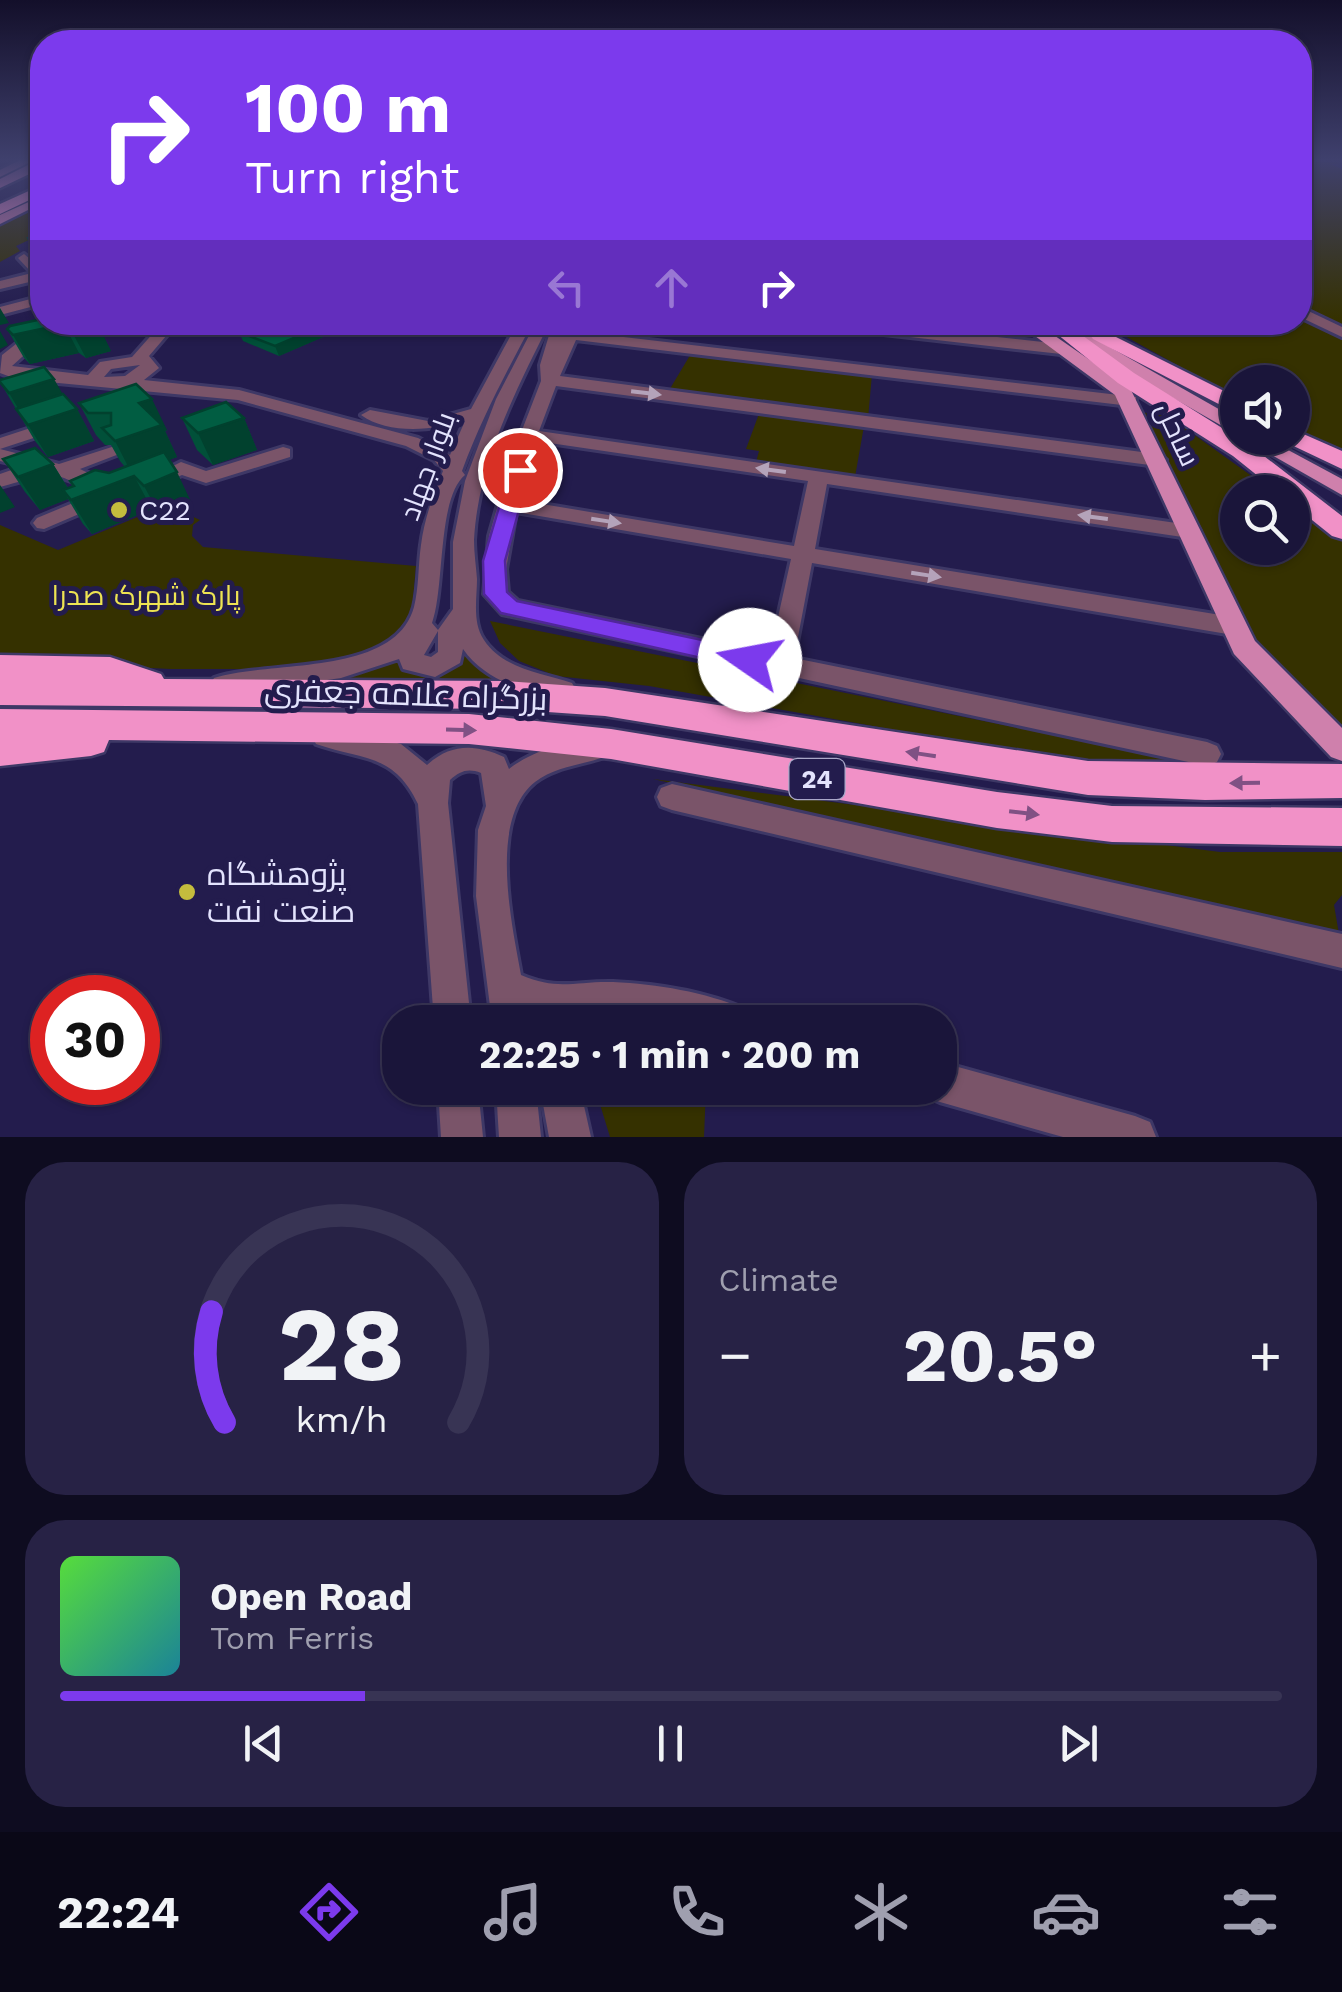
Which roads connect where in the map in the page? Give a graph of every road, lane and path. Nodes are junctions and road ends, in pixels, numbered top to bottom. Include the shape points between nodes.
1 (30, 278) edge
2 (2, 284) edge
3 (30, 303) edge
4 (25, 304) junction
5 (0, 311) edge
6 (1312, 317) edge
7 (1342, 333) edge
8 (38, 335) edge
9 (163, 335) edge
10 (519, 335) edge
11 (537, 335) edge
12 (567, 335) edge
13 (735, 335) edge
14 (1042, 335) edge
15 (1071, 335) edge
16 (1076, 335) edge
17 (1100, 335) edge
18 (1102, 335) edge
19 (818, 339) edge
20 (58, 341) edge
21 (21, 348) junction
22 (1061, 349) junction
23 (144, 364) junction
24 (550, 380) junction
25 (97, 381) junction
26 (118, 382) junction
27 (168, 386) junction
28 (1220, 397) edge
29 (1130, 401) junction
30 (112, 405) edge
31 (1220, 407) edge
32 (478, 412) junction
33 (75, 418) edge
34 (1220, 419) edge
35 (415, 434) junction
36 (530, 435) junction
37 (0, 444) edge
38 (1310, 445) edge
39 (118, 451) edge
40 (283, 453) dead end
41 (0, 455) edge
42 (1283, 455) edge
43 (1308, 455) edge
44 (1157, 460) junction
45 (1342, 461) edge
46 (51, 468) junction
47 (1342, 473) edge
48 (454, 475) junction
49 (820, 477) junction
50 (0, 481) edge
51 (1342, 488) edge
52 (112, 493) junction
53 (507, 513) junction
54 (44, 524) dead end
55 (1342, 530) edge
56 (1189, 531) junction
57 (804, 554) junction
58 (466, 574) junction
59 (428, 603) junction
60 (464, 611) junction
61 (1233, 626) junction
62 (780, 666) junction
63 (0, 668) edge
64 (0, 691) edge
65 (605, 702) junction
66 (184, 711) junction
67 (0, 724) edge
68 (293, 728) junction
69 (611, 744) junction
70 (1342, 748) edge
71 (0, 750) edge
72 (1207, 754) dead end
73 (1342, 781) edge
74 (672, 797) dead end
75 (433, 804) junction
76 (501, 806) junction
77 (1342, 827) edge
78 (1342, 950) edge
79 (451, 1005) edge
80 (508, 1005) edge
81 (571, 1005) edge
82 (658, 1005) edge
83 (957, 1087) edge
84 (459, 1105) edge
85 (517, 1105) edge
86 (563, 1105) edge
87 (462, 1137) edge
88 (520, 1137) edge
89 (570, 1137) edge
90 (1134, 1137) edge

1 - 2 street
2 - 4 street
3 - 4 street
4 - 5 street
6 - 7 street
8 - 21 street
9 - 23 street
10 - 32 street, بلوار جهاد
11 - 58 street, بلوار جهاد via 480,467 463,539
12 - 24 street
13 - 19 street
14 - 22 main road, ساحل
15 - 55 highway via 1242,451
16 - 34 main road
17 - 31 main road
18 - 28 highway
19 - 22 street
19 - 29 street
20 - 21 street
21 - 25 street via 4,364 8,372
22 - 29 main road, ساحل
23 - 25 street via 100,369
23 - 26 street
23 - 35 street via 244,384
24 - 36 street
24 -> 44 street
25 - 26 street
26 - 27 street
27 - 30 street
27 - 35 street
29 - 44 main road, ساحل
32 - 35 street
32 - 48 street, بلوار جهاد
33 - 37 street
35 - 48 street
49 -> 36 street
36 - 53 street
38 - 45 highway
39 - 46 street
40 - 52 street via 206,477 181,468 120,496
41 - 46 street
42 - 51 main road
43 - 47 main road
44 - 56 main road, ساحل
46 - 50 street
46 - 52 street
48 - 59 street, بلوار جهاد via 432,539
56 -> 49 street
49 - 57 street
52 - 54 street
53 -> 57 street
53 - 58 street
53 - 62 street via 494,561 496,594 510,608
56 - 61 main road, ساحل
57 -> 61 street
57 - 62 street
58 - 60 street, بلوار جهاد
59 - 60 street via 431,618 411,656 419,666 448,660 454,647 450,630
59 - 66 street, بلوار جهاد via 407,641 378,658
60 - 65 street, بلوار جهاد via 468,636 497,667
61 - 70 main road, ساحل via 1258,666
62 - 72 street
63 - 66 highway via 110,670
64 - 66 highway, بزرگراه علامه جعفری / 24
65 - 66 highway, بزرگراه علامه جعفری / 24 via 506,696
73 -> 65 highway, بزرگراه علامه جعفری / 24 via 1088,778
66 - 67 highway, بزرگراه علامه جعفری / 24
66 - 68 highway, بزرگراه علامه جعفری / 24
66 - 71 highway
68 -> 69 highway, بزرگراه علامه جعفری / 24 via 469,729
68 - 75 street via 397,752 423,780
69 - 76 street via 544,762 518,780
69 -> 77 highway, بزرگراه علامه جعفری / 24 via 1112,824
74 - 78 street
75 - 76 street via 436,774 462,757 494,766
75 - 79 street
76 - 80 street via 490,866
81 - 82 street via 592,997
83 - 90 street
84 - 87 street
85 - 88 street
86 - 89 street

